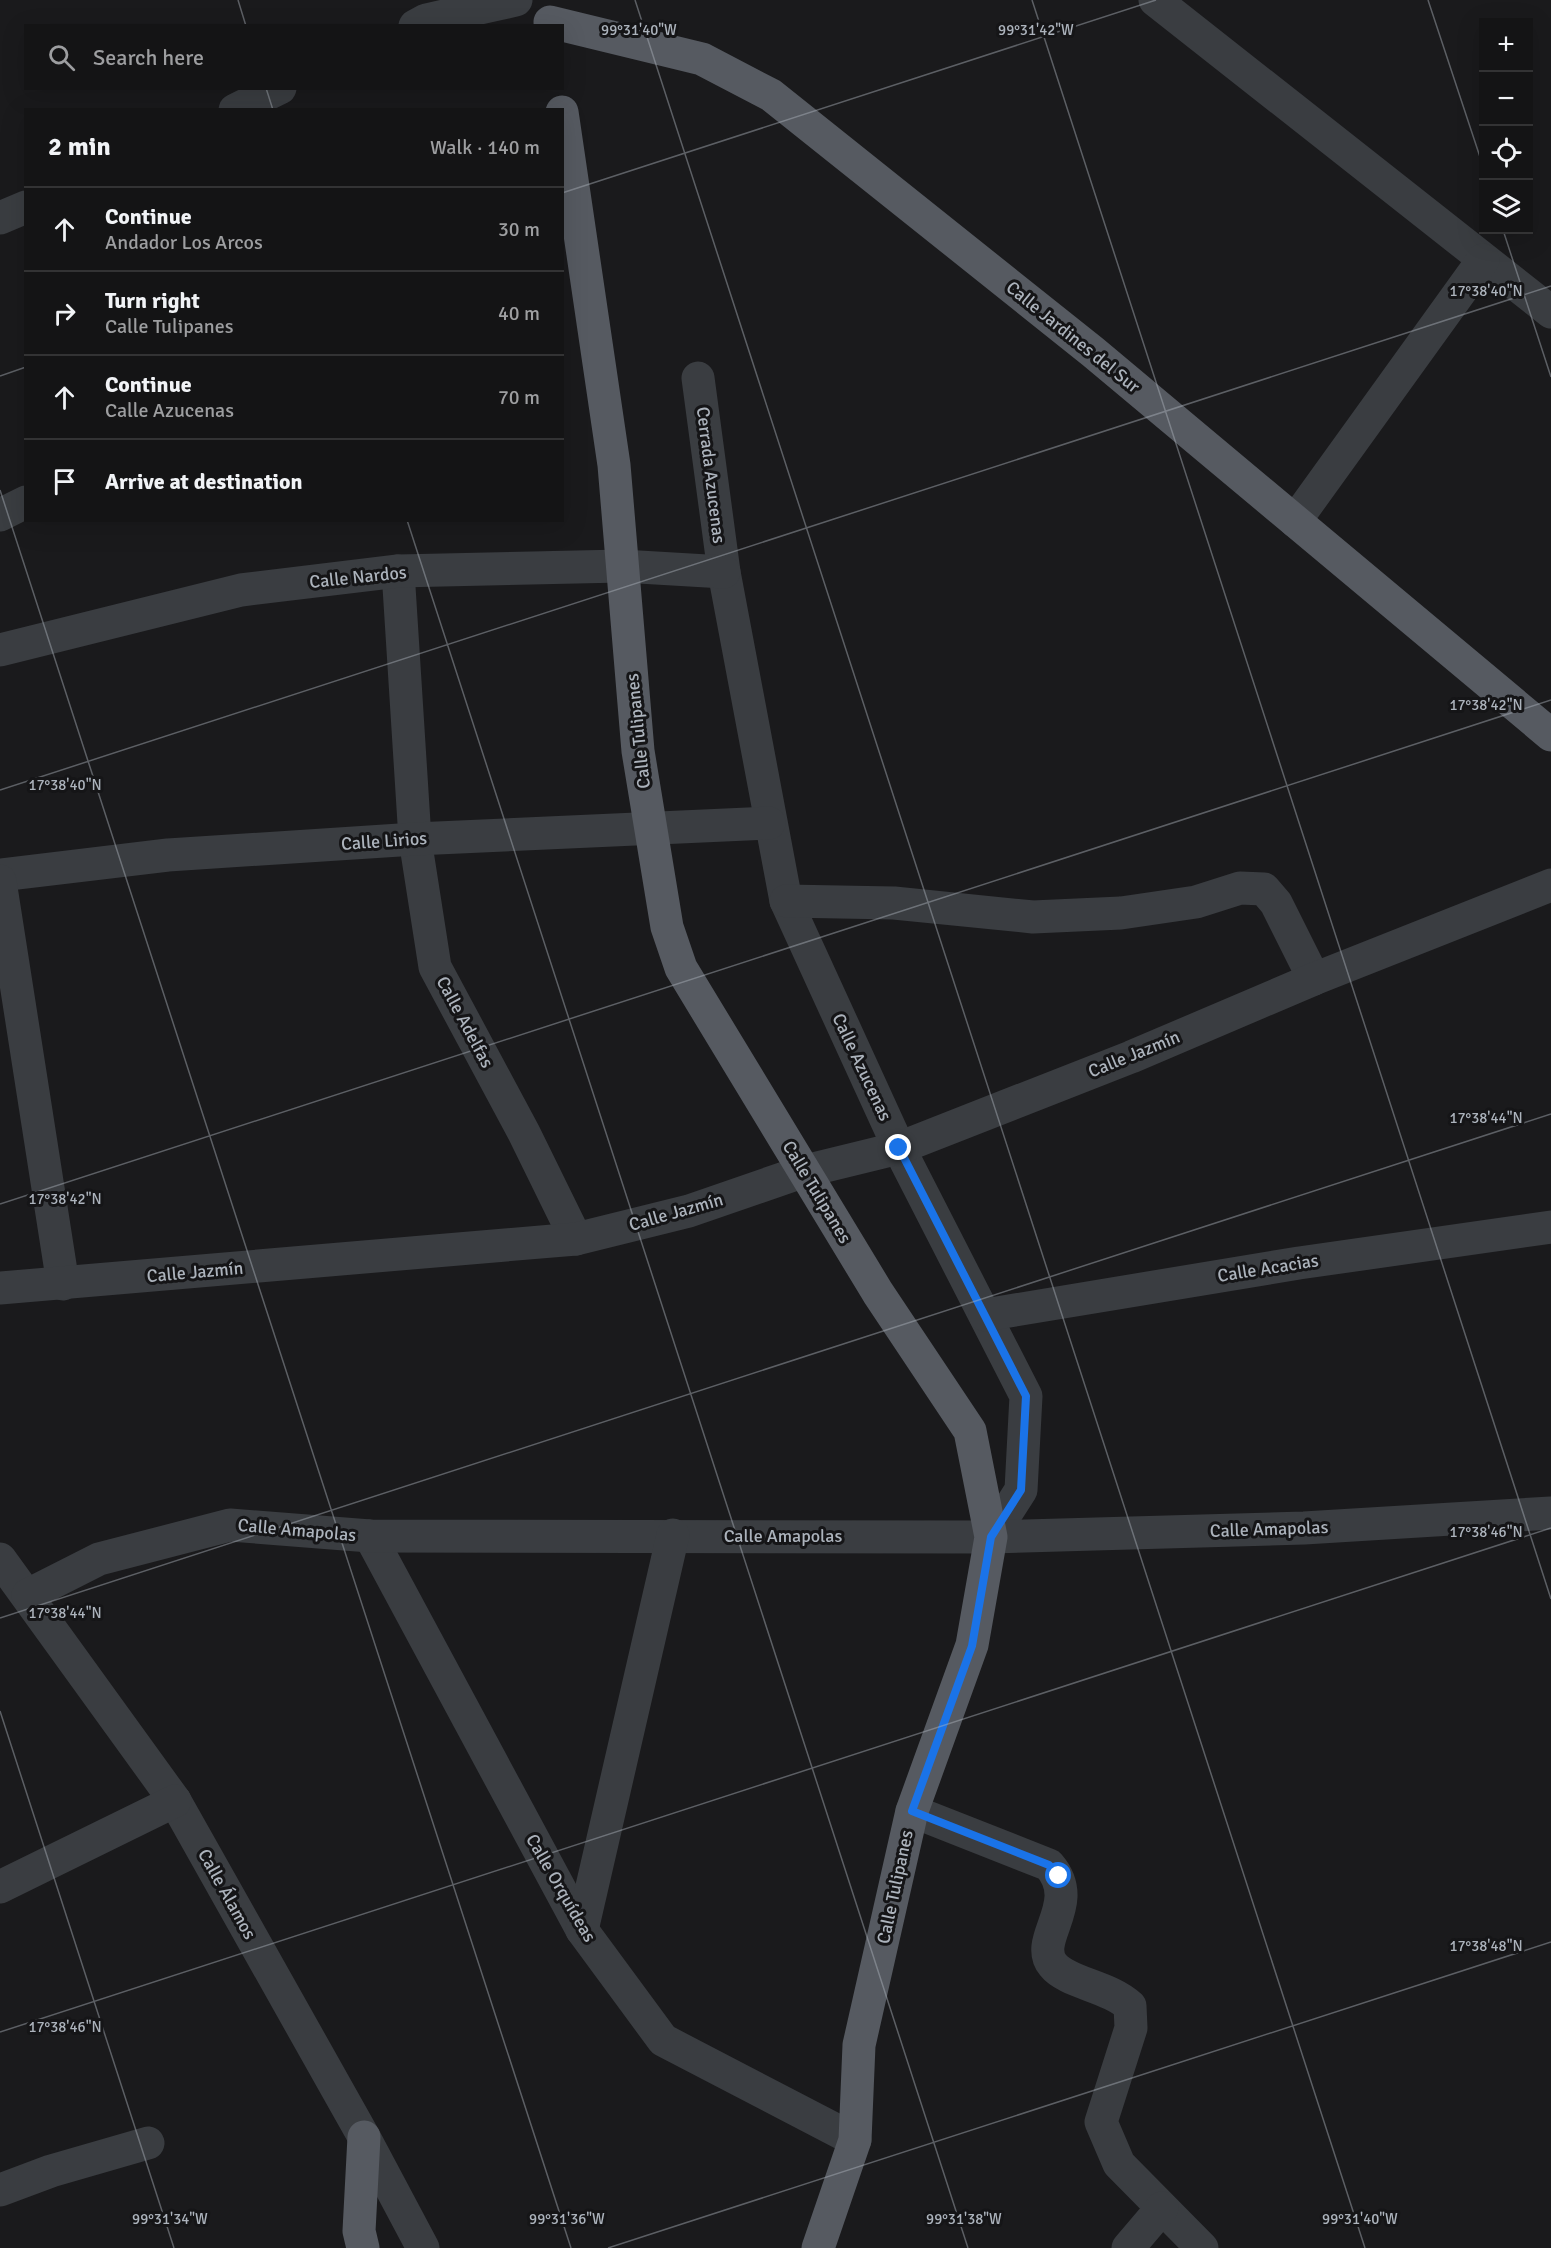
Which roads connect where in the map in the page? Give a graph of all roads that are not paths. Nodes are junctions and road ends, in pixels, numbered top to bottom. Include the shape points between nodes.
1 (516, 0) edge
2 (1155, 0) edge
3 (550, 16) edge
4 (419, 24) edge
5 (276, 90) edge
6 (559, 90) edge
7 (239, 108) edge
8 (562, 108) edge
9 (564, 139) edge
10 (24, 208) edge
11 (0, 218) edge
12 (571, 238) edge
13 (1483, 260) junction
14 (1551, 312) edge
15 (698, 378) dead end
16 (24, 503) edge
17 (0, 515) edge
18 (1295, 521) junction
19 (622, 566) junction
20 (398, 572) junction
21 (723, 572) junction
22 (0, 650) edge
23 (1551, 735) edge
24 (769, 823) junction
25 (650, 826) junction
26 (415, 838) junction
27 (0, 875) edge
28 (0, 881) edge
29 (1551, 885) edge
30 (786, 901) junction
31 (1314, 978) junction
32 (899, 1148) junction
33 (804, 1171) junction
34 (1551, 1227) edge
35 (576, 1239) junction
36 (63, 1284) junction
37 (0, 1288) edge
38 (985, 1315) junction
39 (1551, 1513) edge
40 (673, 1535) junction
41 (370, 1536) junction
42 (991, 1537) junction
43 (0, 1559) edge
44 (28, 1595) junction
45 (175, 1801) junction
46 (912, 1811) junction
47 (0, 1887) edge
48 (582, 1930) junction
49 (364, 2137) junction
50 (855, 2140) junction
51 (148, 2143) dead end
52 (0, 2190) edge
53 (1162, 2208) junction
54 (822, 2246) edge
55 (363, 2248) edge
56 (423, 2248) edge
57 (1128, 2248) edge
58 (1202, 2248) edge

1 - 4 street
2 - 13 street
3 - 18 main road, Calle Jardines del Sur via 702,59 771,95 1093,352
5 - 7 street
6 - 8 main road, Calle Tulipanes
9 - 12 main road, Calle Tulipanes
10 - 11 street
12 - 19 main road, Calle Tulipanes via 614,465
13 - 14 street
13 - 18 street
15 - 21 street, Cerrada Azucenas
16 - 17 street
18 - 23 main road, Calle Jardines del Sur
19 - 20 street, Calle Nardos
19 - 21 street, Calle Nardos
19 - 25 main road, Calle Tulipanes via 638,751
20 - 22 street, Calle Nardos via 242,590
20 - 26 street, Calle Adelfas
21 - 24 street, Calle Azucenas
24 - 25 street, Calle Lirios
24 - 30 street, Calle Azucenas
25 - 26 street, Calle Lirios
25 - 33 main road, Calle Tulipanes via 667,927 681,968
26 - 27 street, Calle Lirios via 168,855
26 - 35 street, Calle Adelfas via 435,967
28 - 36 street
29 - 31 street, Calle Jazmín
30 - 31 street via 894,903 1033,917 1121,913 1196,902 1240,888 1264,889 1276,903
30 - 32 street, Calle Azucenas
31 - 32 street, Calle Jazmín via 1120,1061
32 - 33 street, Calle Jazmín
32 - 38 street, Calle Azucenas
33 - 35 street, Calle Jazmín via 689,1211
33 - 42 main road, Calle Tulipanes via 878,1293 970,1431
34 - 38 street, Calle Acacias via 1299,1263
35 - 36 street, Calle Jazmín
36 - 37 street, Calle Jazmín
38 - 42 street, Calle Azucenas via 1026,1396 1021,1490
39 - 42 street, Calle Amapolas via 1304,1528
40 - 41 street, Calle Amapolas
40 - 42 street, Calle Amapolas
40 - 48 street
41 - 44 street, Calle Amapolas via 230,1525 99,1559
41 - 48 street, Calle Orquídeas
42 - 46 main road, Calle Tulipanes via 972,1646
43 - 44 street, Calle Álamos
44 - 45 street, Calle Álamos
45 - 47 street
45 - 49 street, Calle Álamos
46 - 50 main road, Calle Tulipanes via 859,2045
46 - 53 street via 1049,1865 1059,1876 1064,1895 1047,1949 1052,1964 1119,1996 1130,2006 1131,2028 1101,2122 1119,2164
48 - 50 street, Calle Orquídeas via 663,2040
49 - 55 main road via 359,2231
49 - 56 street, Calle Álamos
50 - 54 main road, Calle Tulipanes
51 - 52 street
53 - 57 street
53 - 58 street

